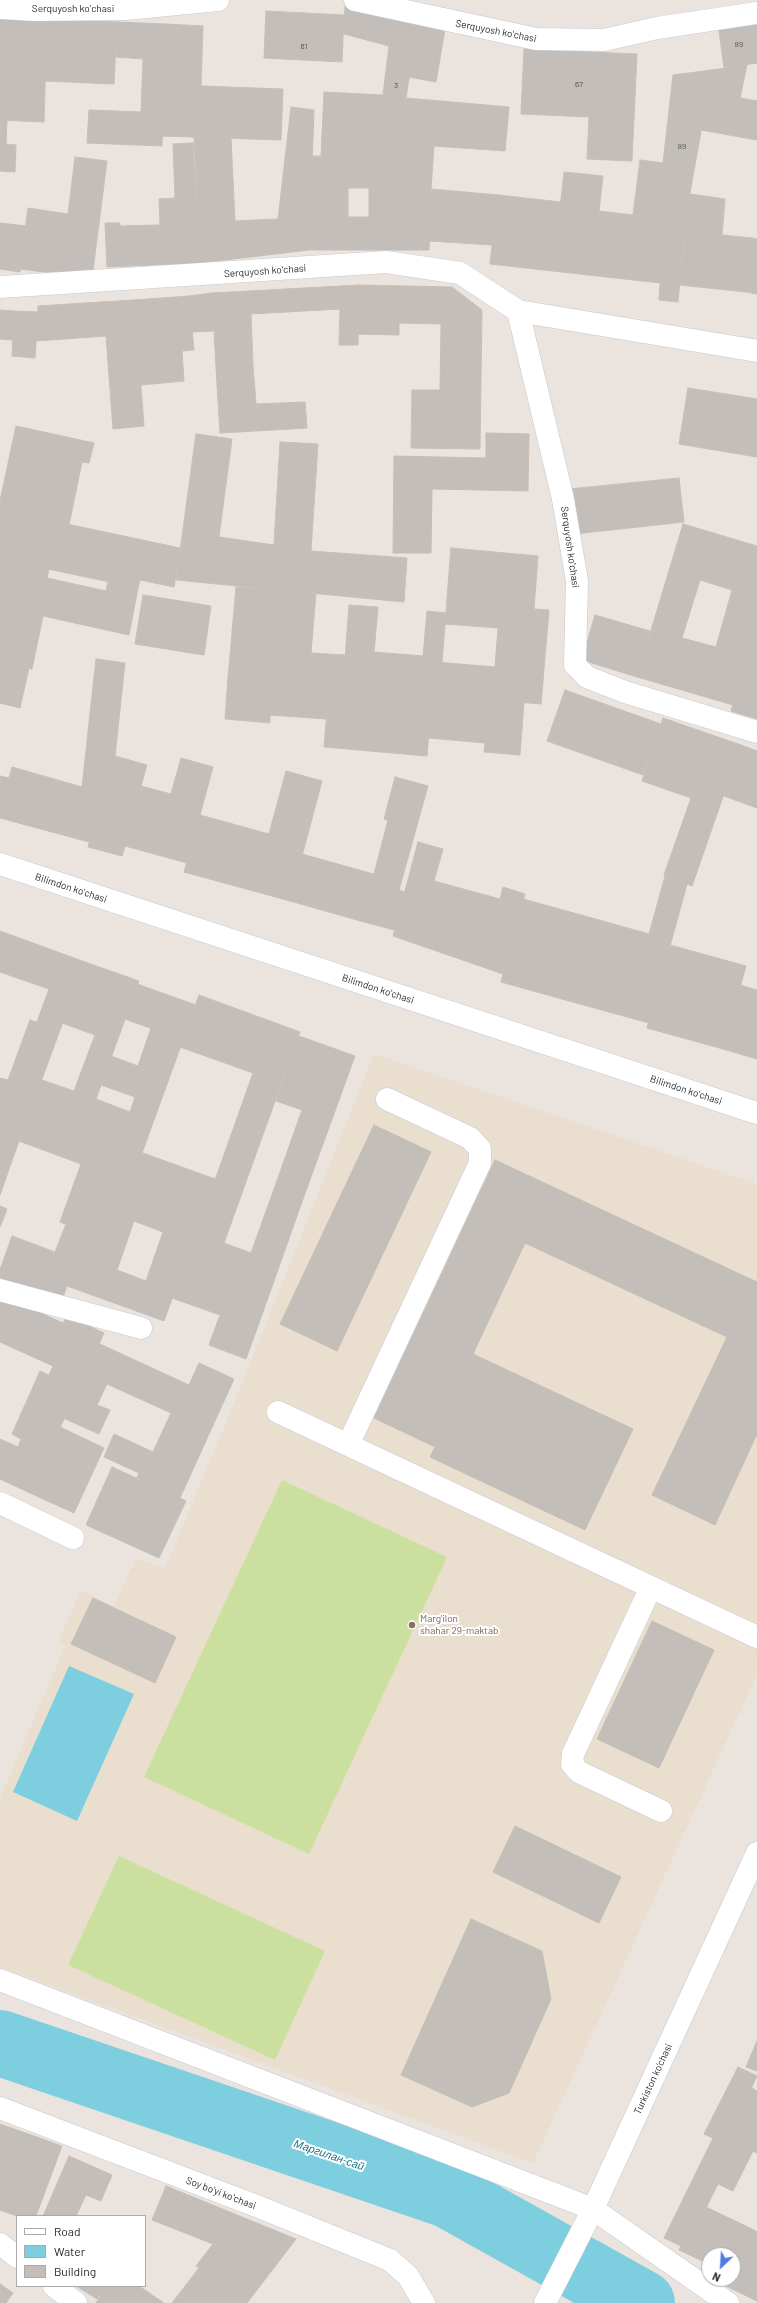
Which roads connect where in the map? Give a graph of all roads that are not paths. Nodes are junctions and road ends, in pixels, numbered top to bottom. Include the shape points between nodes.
1 (218, 0) edge
2 (355, 0) edge
3 (0, 8) edge
4 (757, 13) edge
5 (0, 287) edge
6 (518, 312) junction
7 (757, 351) edge
8 (757, 732) edge
9 (0, 864) edge
10 (387, 1099) dead end
11 (757, 1113) edge
12 (0, 1290) edge
13 (141, 1328) dead end
14 (278, 1412) dead end
15 (348, 1445) junction
16 (0, 1503) edge
17 (73, 1538) dead end
18 (651, 1587) junction
19 (757, 1637) edge
20 (661, 1811) dead end
21 (757, 1853) edge
22 (0, 1980) edge
23 (0, 2108) edge
24 (593, 2209) junction
25 (0, 2244) edge
26 (16, 2256) edge
27 (55, 2287) edge
28 (76, 2303) edge
29 (424, 2303) edge
30 (545, 2303) edge
31 (728, 2303) edge

1 - 3 street, Serquyosh koʻchasi via 126,9
2 - 4 street, Serquyosh koʻchasi via 536,39 604,40 657,28
5 - 6 street, Serquyosh koʻchasi via 386,262 460,273
6 - 7 street, Serquyosh koʻchasi
6 - 8 street, Serquyosh koʻchasi via 563,499 576,574 575,665 587,677 625,692
9 - 11 street, Bilimdon koʻchasi
10 - 15 street via 470,1138 480,1149 480,1163
12 - 13 street
14 - 15 street
15 - 18 street
16 - 17 street
18 - 19 street
18 - 20 street via 573,1754 572,1764 579,1772
21 - 24 street, Turkiston ko’chasi
22 - 24 street
23 - 29 street, Soy boʻyi koʻchasi via 390,2260 408,2276
24 - 30 street, Turkiston ko’chasi
24 - 31 street
25 - 26 street
27 - 28 street

